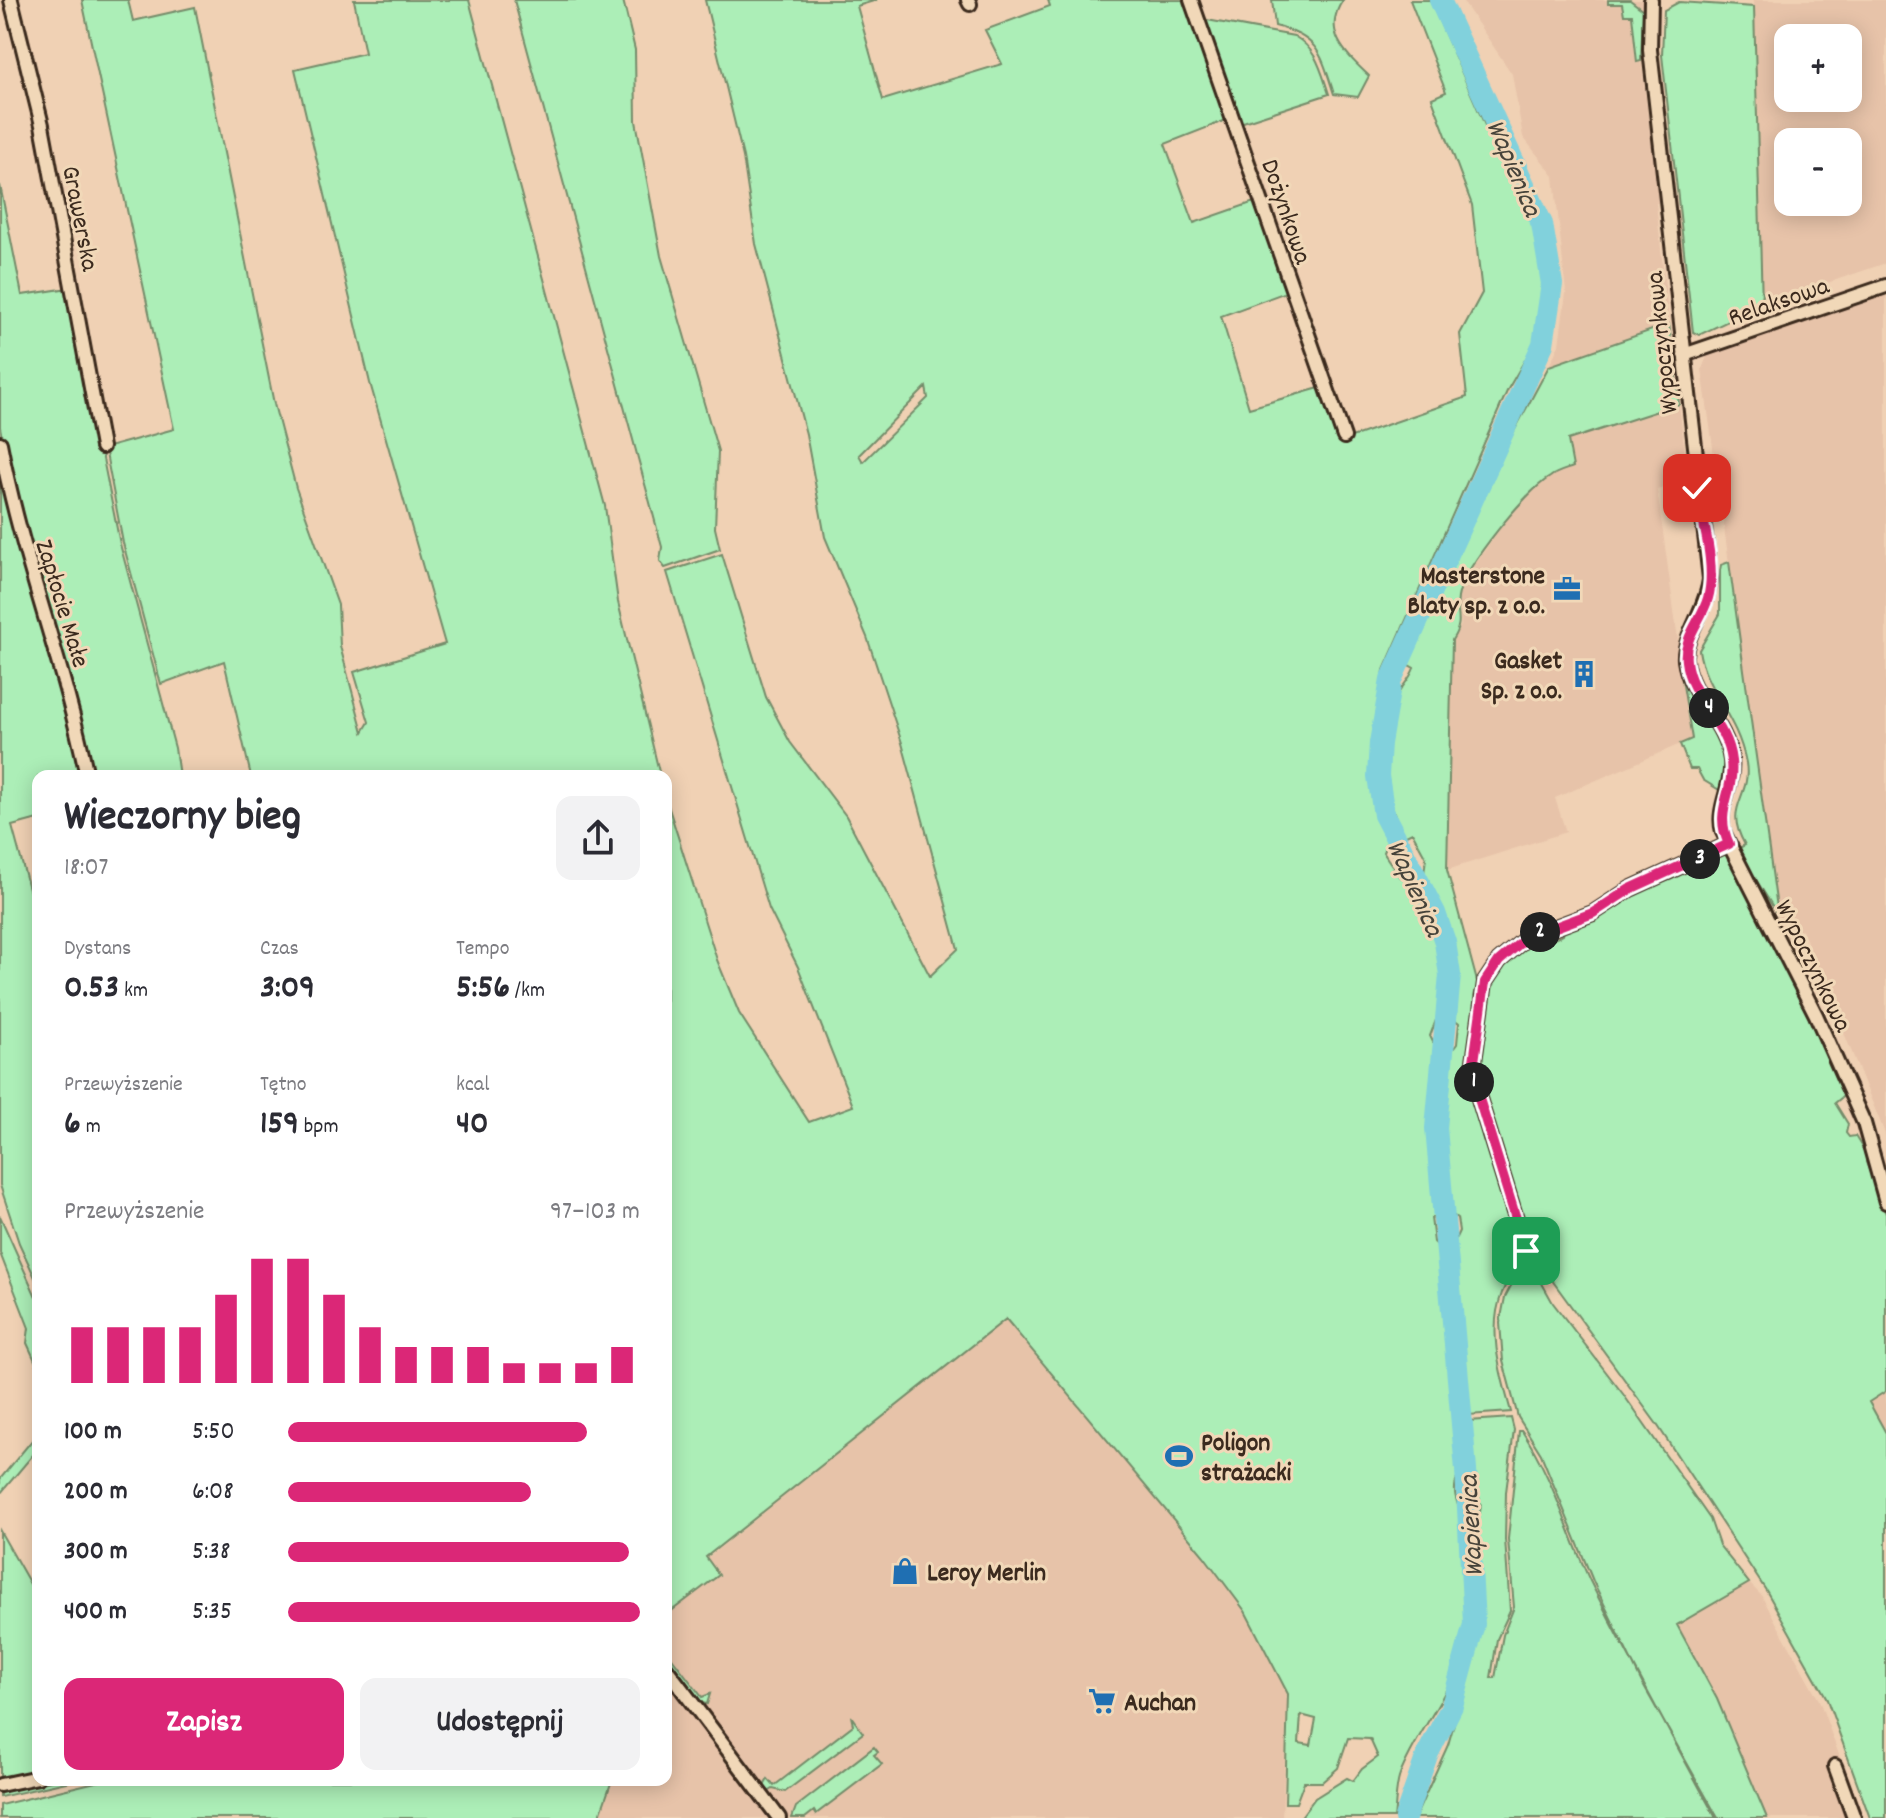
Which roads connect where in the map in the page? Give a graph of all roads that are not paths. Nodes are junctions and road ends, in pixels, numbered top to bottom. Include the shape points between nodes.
1 (11, 0) edge
2 (1191, 0) edge
3 (1651, 0) edge
4 (1886, 286) edge
5 (1684, 355) junction
6 (1344, 437) dead end
7 (0, 443) edge
8 (102, 447) dead end
9 (86, 770) edge
10 (1729, 844) junction
11 (1886, 1202) edge
12 (1526, 1251) dead end
13 (672, 1676) edge
14 (1835, 1766) dead end
15 (32, 1778) edge
16 (0, 1785) edge
17 (779, 1818) edge
18 (1854, 1818) edge

1 - 8 street, Grawerska via 42,125
2 - 6 street, Dożynkowa
3 - 5 street, Wypoczynkowa via 1650,50
4 - 5 street, Relaksowa
5 - 10 street, Wypoczynkowa via 1710,579 1709,597 1689,636 1685,660 1693,685 1721,727 1731,758 1720,816
7 - 9 street, Zapłocie Małe via 28,569 60,665
10 - 11 street, Wypoczynkowa via 1864,1123
10 - 12 street via 1630,889 1593,913 1526,938 1499,961 1485,982 1472,1076
13 - 17 street
14 - 18 street
15 - 16 street

